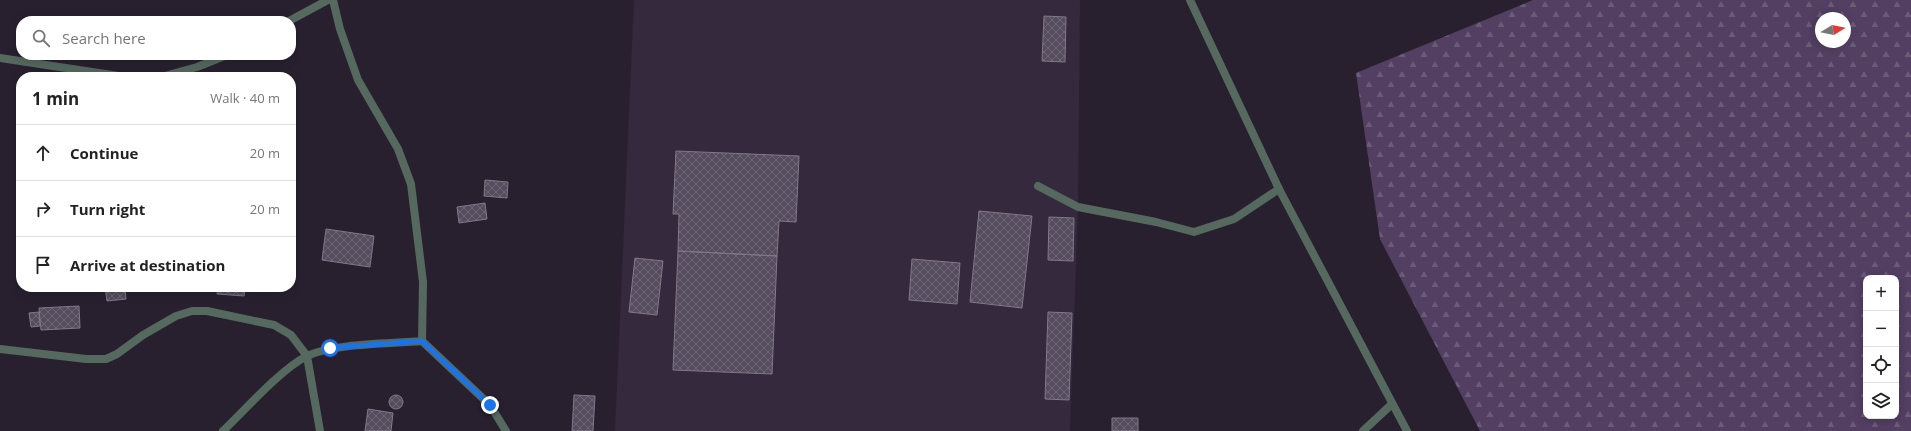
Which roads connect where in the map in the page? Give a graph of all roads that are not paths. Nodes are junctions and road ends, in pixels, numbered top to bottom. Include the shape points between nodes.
1 (328, 0) edge
2 (333, 0) edge
3 (1190, 0) edge
4 (296, 17) edge
5 (0, 58) edge
6 (214, 60) edge
7 (92, 72) edge
8 (179, 72) edge
9 (1038, 186) dead end
10 (1279, 189) junction
11 (422, 341) junction
12 (0, 349) edge
13 (307, 356) junction
14 (1392, 404) junction
15 (223, 431) edge
16 (320, 431) edge
17 (506, 431) edge
18 (1363, 431) edge
19 (1407, 431) edge

1 - 4 street
2 - 11 street via 358,80 398,149 411,184 423,282
3 - 10 street
5 - 7 street
6 - 8 street
9 - 10 street via 1078,207 1194,232 1234,219
10 - 14 street
11 - 13 street via 330,348
11 - 17 street via 490,405
12 - 13 street via 106,359 176,316 192,311 207,311 274,325 291,335
13 - 15 street via 291,366
13 - 16 street
14 - 18 street
14 - 19 street

